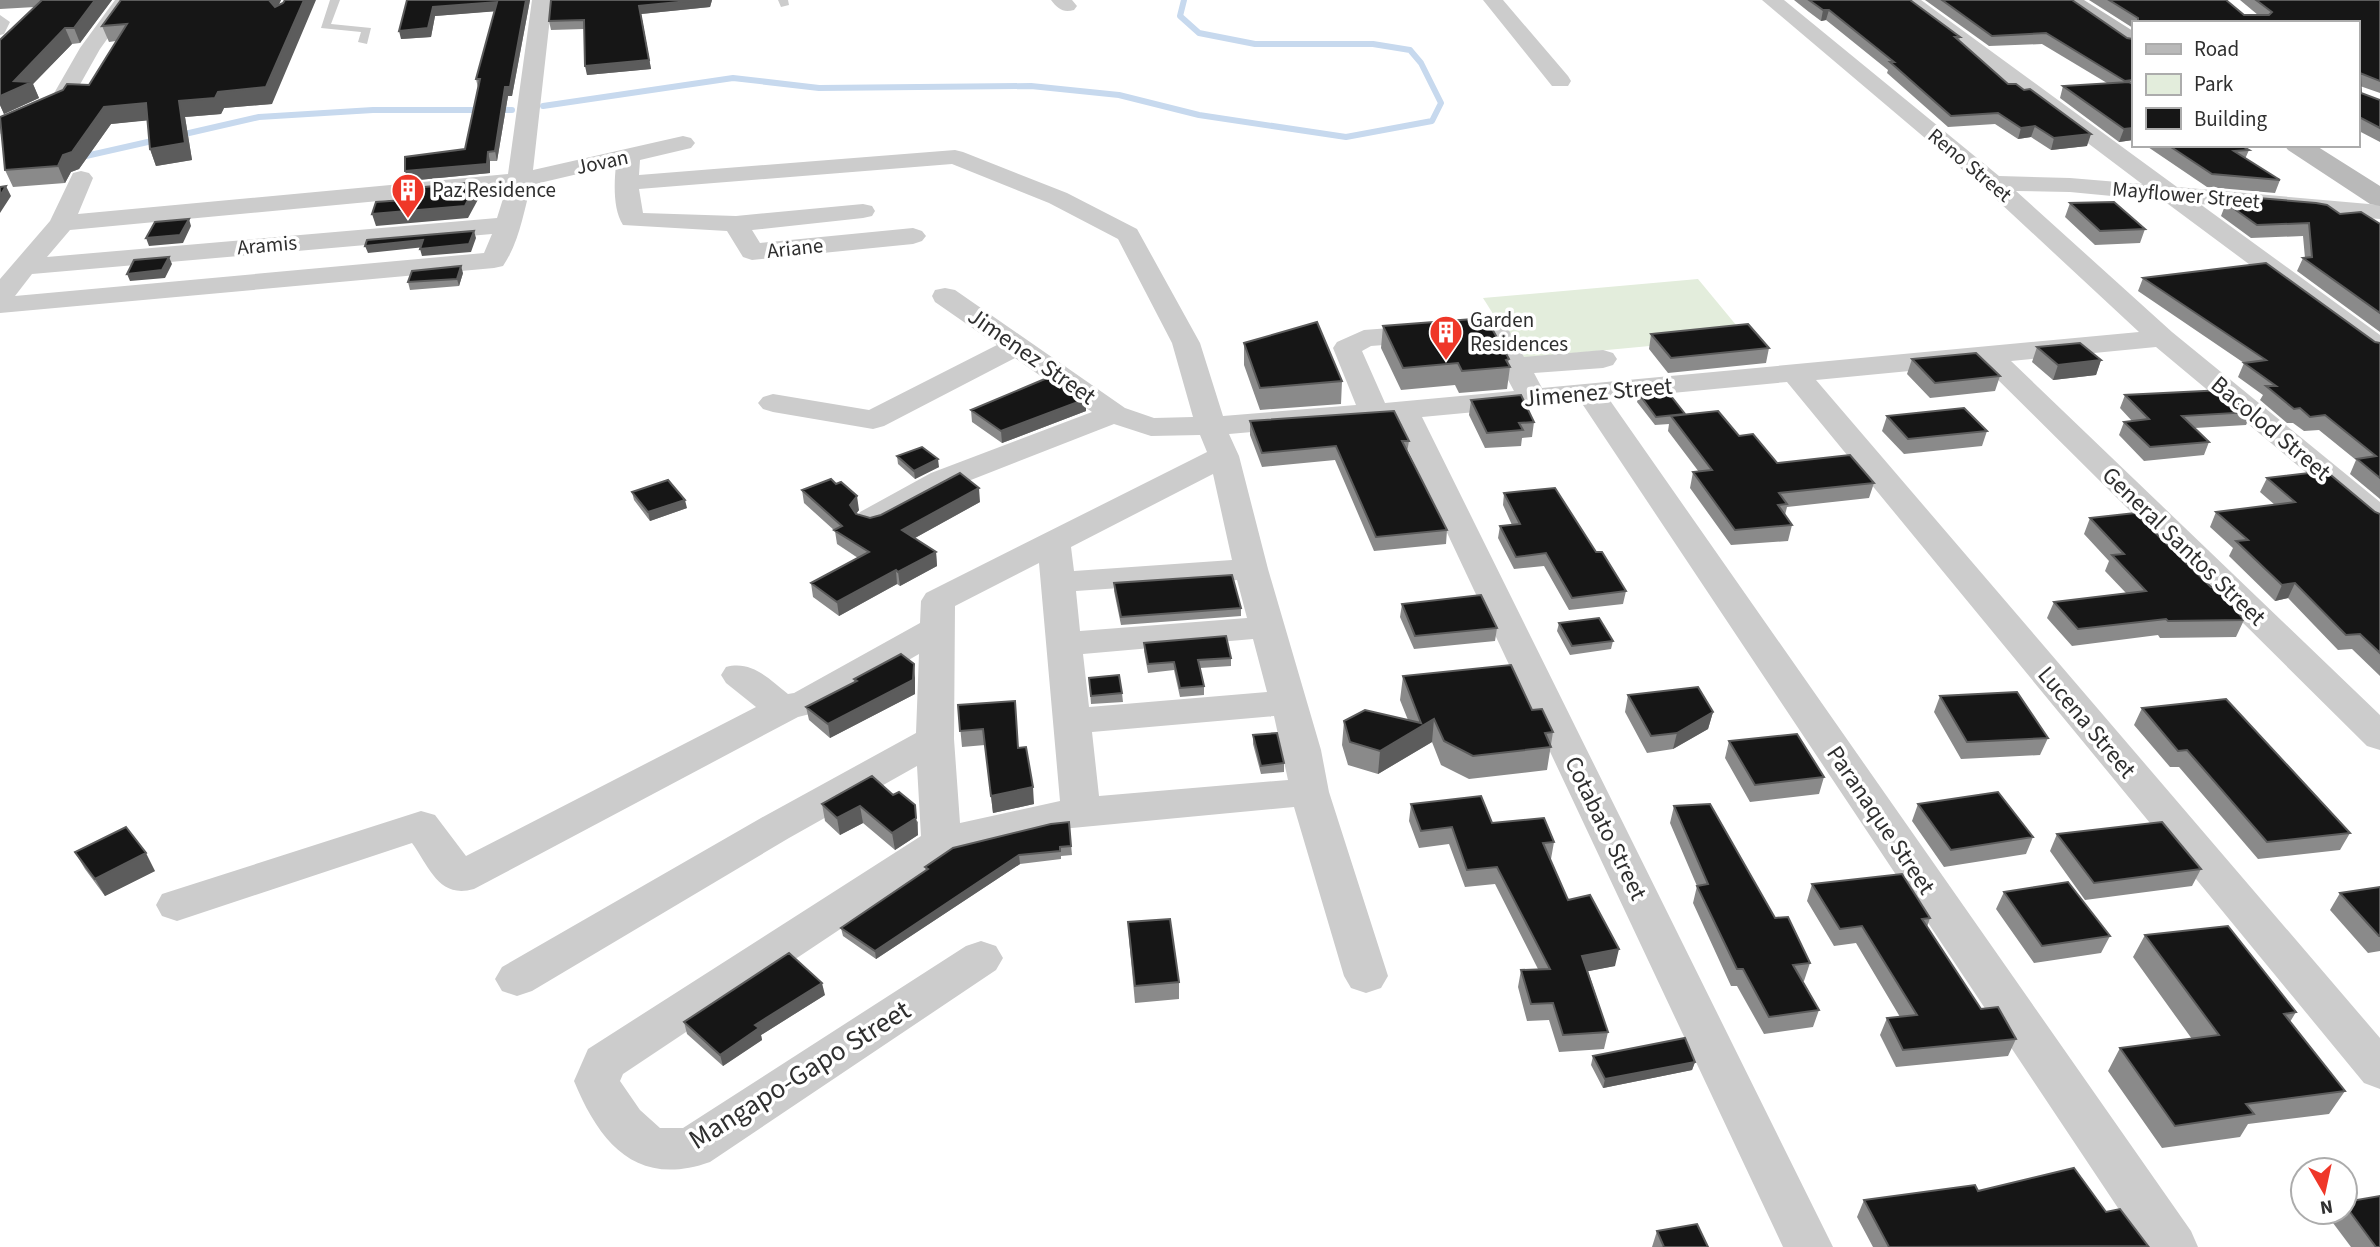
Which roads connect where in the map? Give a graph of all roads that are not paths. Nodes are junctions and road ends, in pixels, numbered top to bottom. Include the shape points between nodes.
1 (125, 0) edge
2 (335, 0) edge
3 (542, 0) edge
4 (1493, 0) edge
5 (1772, 0) edge
6 (1908, 0) edge
7 (2068, 0) edge
8 (0, 18) edge
9 (0, 32) edge
10 (2132, 40) edge
11 (363, 41) dead end
12 (1560, 81) dead end
13 (0, 127) edge
14 (683, 143) dead end
15 (2300, 147) edge
16 (628, 157) junction
17 (81, 178) dead end
18 (520, 180) junction
19 (626, 183) junction
20 (1993, 183) junction
21 (2170, 193) junction
22 (2380, 198) edge
23 (863, 211) dead end
24 (2380, 212) edge
25 (62, 223) junction
26 (736, 224) junction
27 (508, 225) junction
28 (913, 236) dead end
29 (26, 267) junction
30 (0, 296) edge
31 (945, 296) dead end
32 (0, 305) edge
33 (2162, 338) junction
34 (1018, 345) junction
35 (2380, 348) edge
36 (1988, 354) junction
37 (1515, 366) junction
38 (1795, 373) junction
39 (1596, 376) junction
40 (1533, 398) junction
41 (773, 403) dead end
42 (1389, 411) junction
43 (1114, 414) junction
44 (1217, 441) junction
45 (2380, 518) edge
46 (871, 519) edge
47 (1054, 543) junction
48 (1251, 569) junction
49 (1058, 582) junction
50 (1267, 627) junction
51 (938, 628) junction
52 (1063, 644) junction
53 (739, 676) dead end
54 (1288, 703) junction
55 (787, 707) junction
56 (1071, 722) junction
57 (2380, 737) edge
58 (935, 738) junction
59 (1309, 792) junction
60 (1081, 812) junction
61 (941, 842) junction
62 (177, 905) dead end
63 (981, 958) dead end
64 (1366, 976) dead end
65 (517, 979) dead end
66 (2380, 1070) edge
67 (1808, 1247) edge
68 (2173, 1247) edge

1 - 13 street via 61,99
2 - 11 lane via 325,26 367,30
3 - 18 street
4 - 12 street
5 - 20 street, Reno Street
6 - 21 street
7 - 10 main road
8 - 9 lane via 5,22
14 - 16 street, Jovan
15 - 22 main road
16 - 18 street, Jovan
16 - 19 street, Ariane
17 - 25 street
18 - 25 street, Jovan
18 - 27 street
19 - 26 street, Ariane via 632,220
19 - 44 street via 955,157 1058,198 1128,234 1186,343
20 - 21 street, Mayflower Street
20 - 33 street, Reno Street
21 - 24 street, Mayflower Street
21 - 35 street
23 - 26 street
25 - 29 street
26 - 28 street, Ariane via 752,252
27 - 29 street, Aramis
27 - 32 street via 494,260
29 - 30 street
31 - 34 street, Jimenez Street
33 - 36 street, Jimenez Street
33 - 45 street, Bacolod Street
34 - 41 street via 873,420
34 - 43 street, Jimenez Street
36 - 38 street, Jimenez Street
36 - 57 street, General Santos Street
37 - 39 street
37 - 40 street
37 - 42 street, Cotabato Street via 1494,328 1364,338 1347,348
38 - 39 street, Jimenez Street
38 - 66 street, Lucena Street
39 - 40 street, Jimenez Street
39 - 68 street, Paranaque Street
40 - 42 street, Jimenez Street
42 - 44 street, Jimenez Street
42 - 67 street, Cotabato Street
43 - 44 street, Jimenez Street
43 - 46 street via 942,480
44 - 47 street
44 - 48 street
47 - 49 street
47 - 51 street via 938,601
48 - 49 street
48 - 50 street
49 - 52 street
50 - 52 street
50 - 54 street
51 - 55 street via 805,703
51 - 58 street
52 - 56 street
53 - 55 street
54 - 56 street
54 - 59 street
55 - 62 street via 460,878 421,825
56 - 60 street
58 - 61 street
58 - 65 street
59 - 60 street
59 - 64 street
60 - 61 street
61 - 63 street, Mangapo-Gapo Street via 604,1062 597,1081 604,1099 641,1143 665,1150 693,1147

